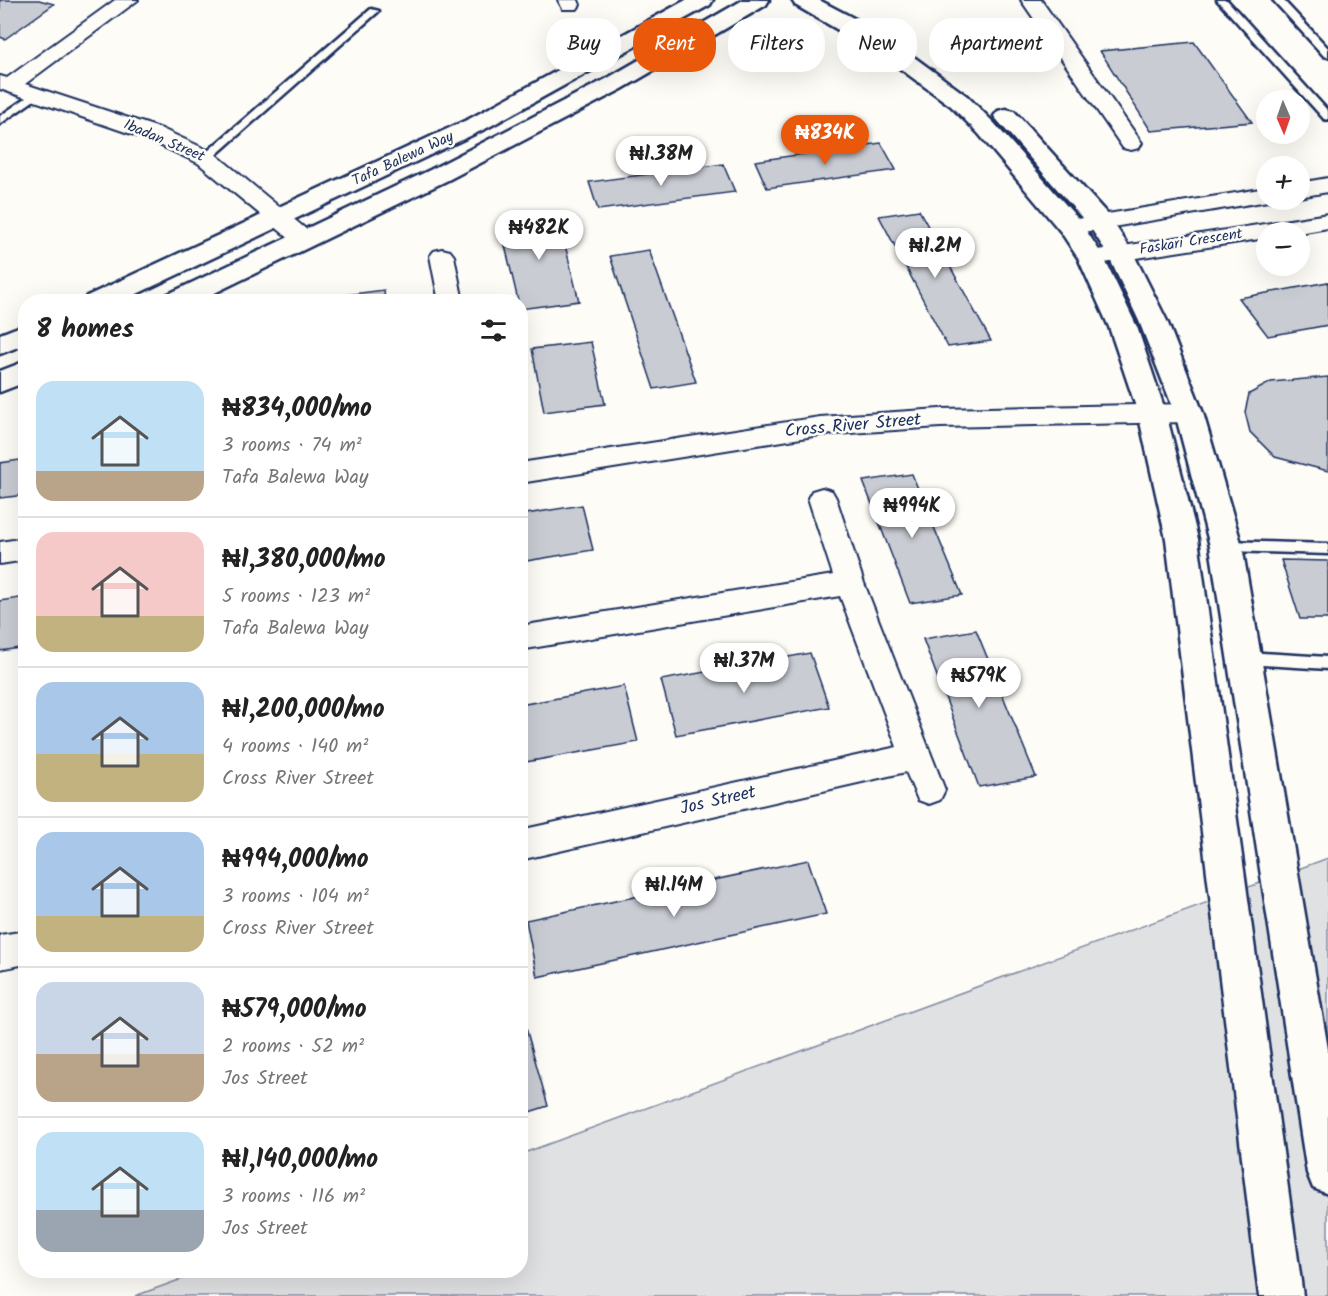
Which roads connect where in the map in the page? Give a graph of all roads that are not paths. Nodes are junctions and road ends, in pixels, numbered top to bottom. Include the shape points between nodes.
1 (128, 0) edge
2 (702, 0) edge
3 (758, 0) edge
4 (803, 0) edge
5 (849, 0) edge
6 (1031, 0) edge
7 (1222, 0) edge
8 (1278, 0) edge
9 (374, 11) dead end
10 (1328, 54) edge
11 (5, 84) edge
12 (36, 94) junction
13 (1328, 117) edge
14 (0, 121) edge
15 (1131, 143) dead end
16 (206, 158) junction
17 (1328, 185) edge
18 (1310, 188) edge
19 (1256, 197) edge
20 (279, 217) junction
21 (1328, 221) edge
22 (1086, 225) junction
23 (305, 240) junction
24 (1120, 253) junction
25 (442, 256) dead end
26 (1090, 258) junction
27 (113, 294) edge
28 (190, 294) edge
29 (450, 294) edge
30 (18, 337) edge
31 (0, 345) edge
32 (18, 374) edge
33 (0, 382) edge
34 (1152, 413) junction
35 (1189, 413) junction
36 (528, 472) edge
37 (822, 498) dead end
38 (1226, 546) junction
39 (1328, 549) edge
40 (18, 550) edge
41 (0, 553) edge
42 (850, 584) junction
43 (528, 637) edge
44 (1245, 658) junction
45 (1328, 663) edge
46 (916, 756) junction
47 (929, 790) dead end
48 (528, 843) edge
49 (18, 949) edge
50 (0, 952) edge
51 (1327, 1167) edge
52 (1281, 1296) edge

1 - 11 street
2 - 20 street, Tafa Balewa Way via 479,123
3 - 23 street, Tafa Balewa Way via 614,84
4 - 22 street via 891,51 959,101
5 - 22 street via 917,42 984,94 1014,124
6 - 15 street
7 - 13 lane
8 - 10 lane
9 - 16 lane
11 - 12 street, Ibadan Street
12 - 14 lane
12 - 16 street, Ibadan Street via 154,134
16 - 20 street, Ibadan Street
17 - 18 street
19 - 22 street, Faskari Crescent
20 - 23 street, Ibadan Street
20 - 27 street, Tafa Balewa Way
21 - 24 street, Faskari Crescent
22 - 24 street
22 - 26 street
23 - 28 street, Tafa Balewa Way
24 - 26 street, Faskari Crescent
24 - 35 street via 1153,321
25 - 29 street
26 - 34 street via 1123,327
30 - 31 street
32 - 33 street
34 - 35 street, Cross River Street
34 - 36 street, Cross River Street via 940,418 820,426
34 - 52 street via 1182,539
35 - 38 street
37 - 42 street
38 - 39 lane
38 - 44 street
40 - 41 street
42 - 43 street
42 - 46 street
44 - 45 lane
44 - 51 street
46 - 47 street
46 - 48 street, Jos Street
49 - 50 street

